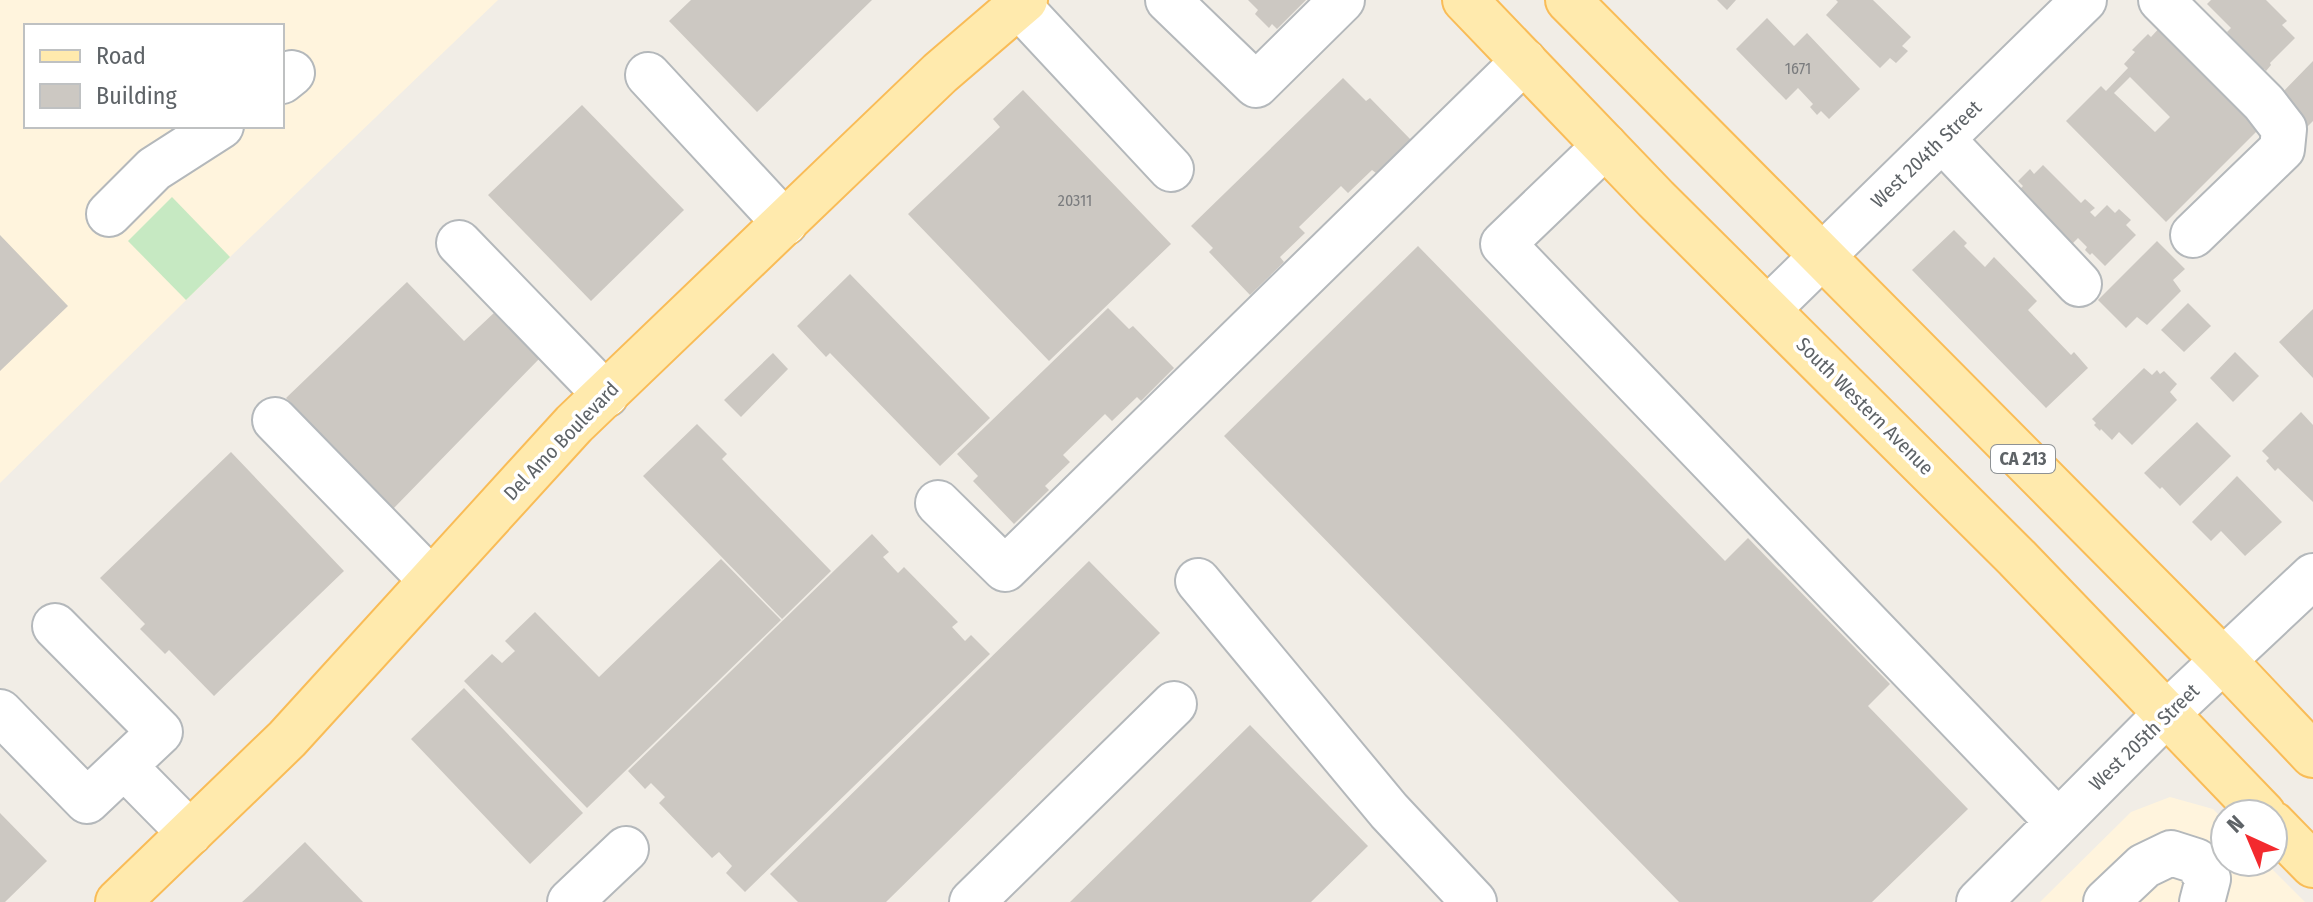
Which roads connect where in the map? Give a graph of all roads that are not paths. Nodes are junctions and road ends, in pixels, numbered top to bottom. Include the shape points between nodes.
1 (1168, 0) edge
2 (1342, 0) edge
3 (1465, 0) edge
4 (1568, 0) edge
5 (2084, 0) edge
6 (2161, 0) edge
7 (1022, 3) edge
8 (1524, 61) junction
9 (648, 75) dead end
10 (218, 128) edge
11 (1942, 139) junction
12 (1605, 146) junction
13 (1171, 169) dead end
14 (109, 214) dead end
15 (785, 223) junction
16 (2193, 235) dead end
17 (459, 243) dead end
18 (1822, 257) junction
19 (2079, 284) dead end
20 (1768, 309) junction
21 (606, 395) junction
22 (275, 420) dead end
23 (938, 503) dead end
24 (2313, 576) edge
25 (431, 580) junction
26 (1198, 581) dead end
27 (55, 626) dead end
28 (2224, 661) junction
29 (1174, 704) dead end
30 (0, 712) edge
31 (2166, 714) junction
32 (2313, 755) edge
33 (124, 766) junction
34 (2247, 798) edge
35 (2058, 822) junction
36 (190, 833) junction
37 (2289, 840) edge
38 (626, 849) dead end
39 (2313, 865) edge
40 (118, 902) edge
41 (570, 902) edge
42 (972, 902) edge
43 (1474, 902) edge
44 (1979, 902) edge
45 (2106, 902) edge
46 (2202, 902) edge

1 - 2 street via 1256,85
3 - 8 main road, South Western Avenue
4 - 18 main road, CA 213
5 - 11 street, West 204th Street
6 - 16 street via 2284,129 2282,149
7 - 13 street
7 - 15 main road, Del Amo Boulevard via 940,73
8 - 12 main road, South Western Avenue
8 - 23 street via 1005,569
9 - 15 street
10 - 14 street via 154,169
11 - 18 street, West 204th Street
11 - 19 street
12 - 20 main road, South Western Avenue
12 - 35 street via 1503,244
15 - 21 main road, Del Amo Boulevard
17 - 21 street
18 - 20 street, West 204th Street
18 - 28 main road, CA 213
20 - 31 main road, South Western Avenue
21 - 25 main road, Del Amo Boulevard
22 - 25 street
24 - 28 street, West 205th Street
25 - 36 main road, Del Amo Boulevard via 287,739
26 - 43 street via 1389,811
27 - 33 street via 160,732
28 - 31 street, West 205th Street
28 - 32 main road, CA 213
29 - 42 street
30 - 33 street via 87,801
31 - 34 main road, South Western Avenue
31 - 35 street, West 205th Street
33 - 36 street
35 - 44 street, West 205th Street
36 - 40 main road, Del Amo Boulevard
37 - 39 main road
38 - 41 street
45 - 46 street via 2144,866 2171,853 2196,861 2208,879

